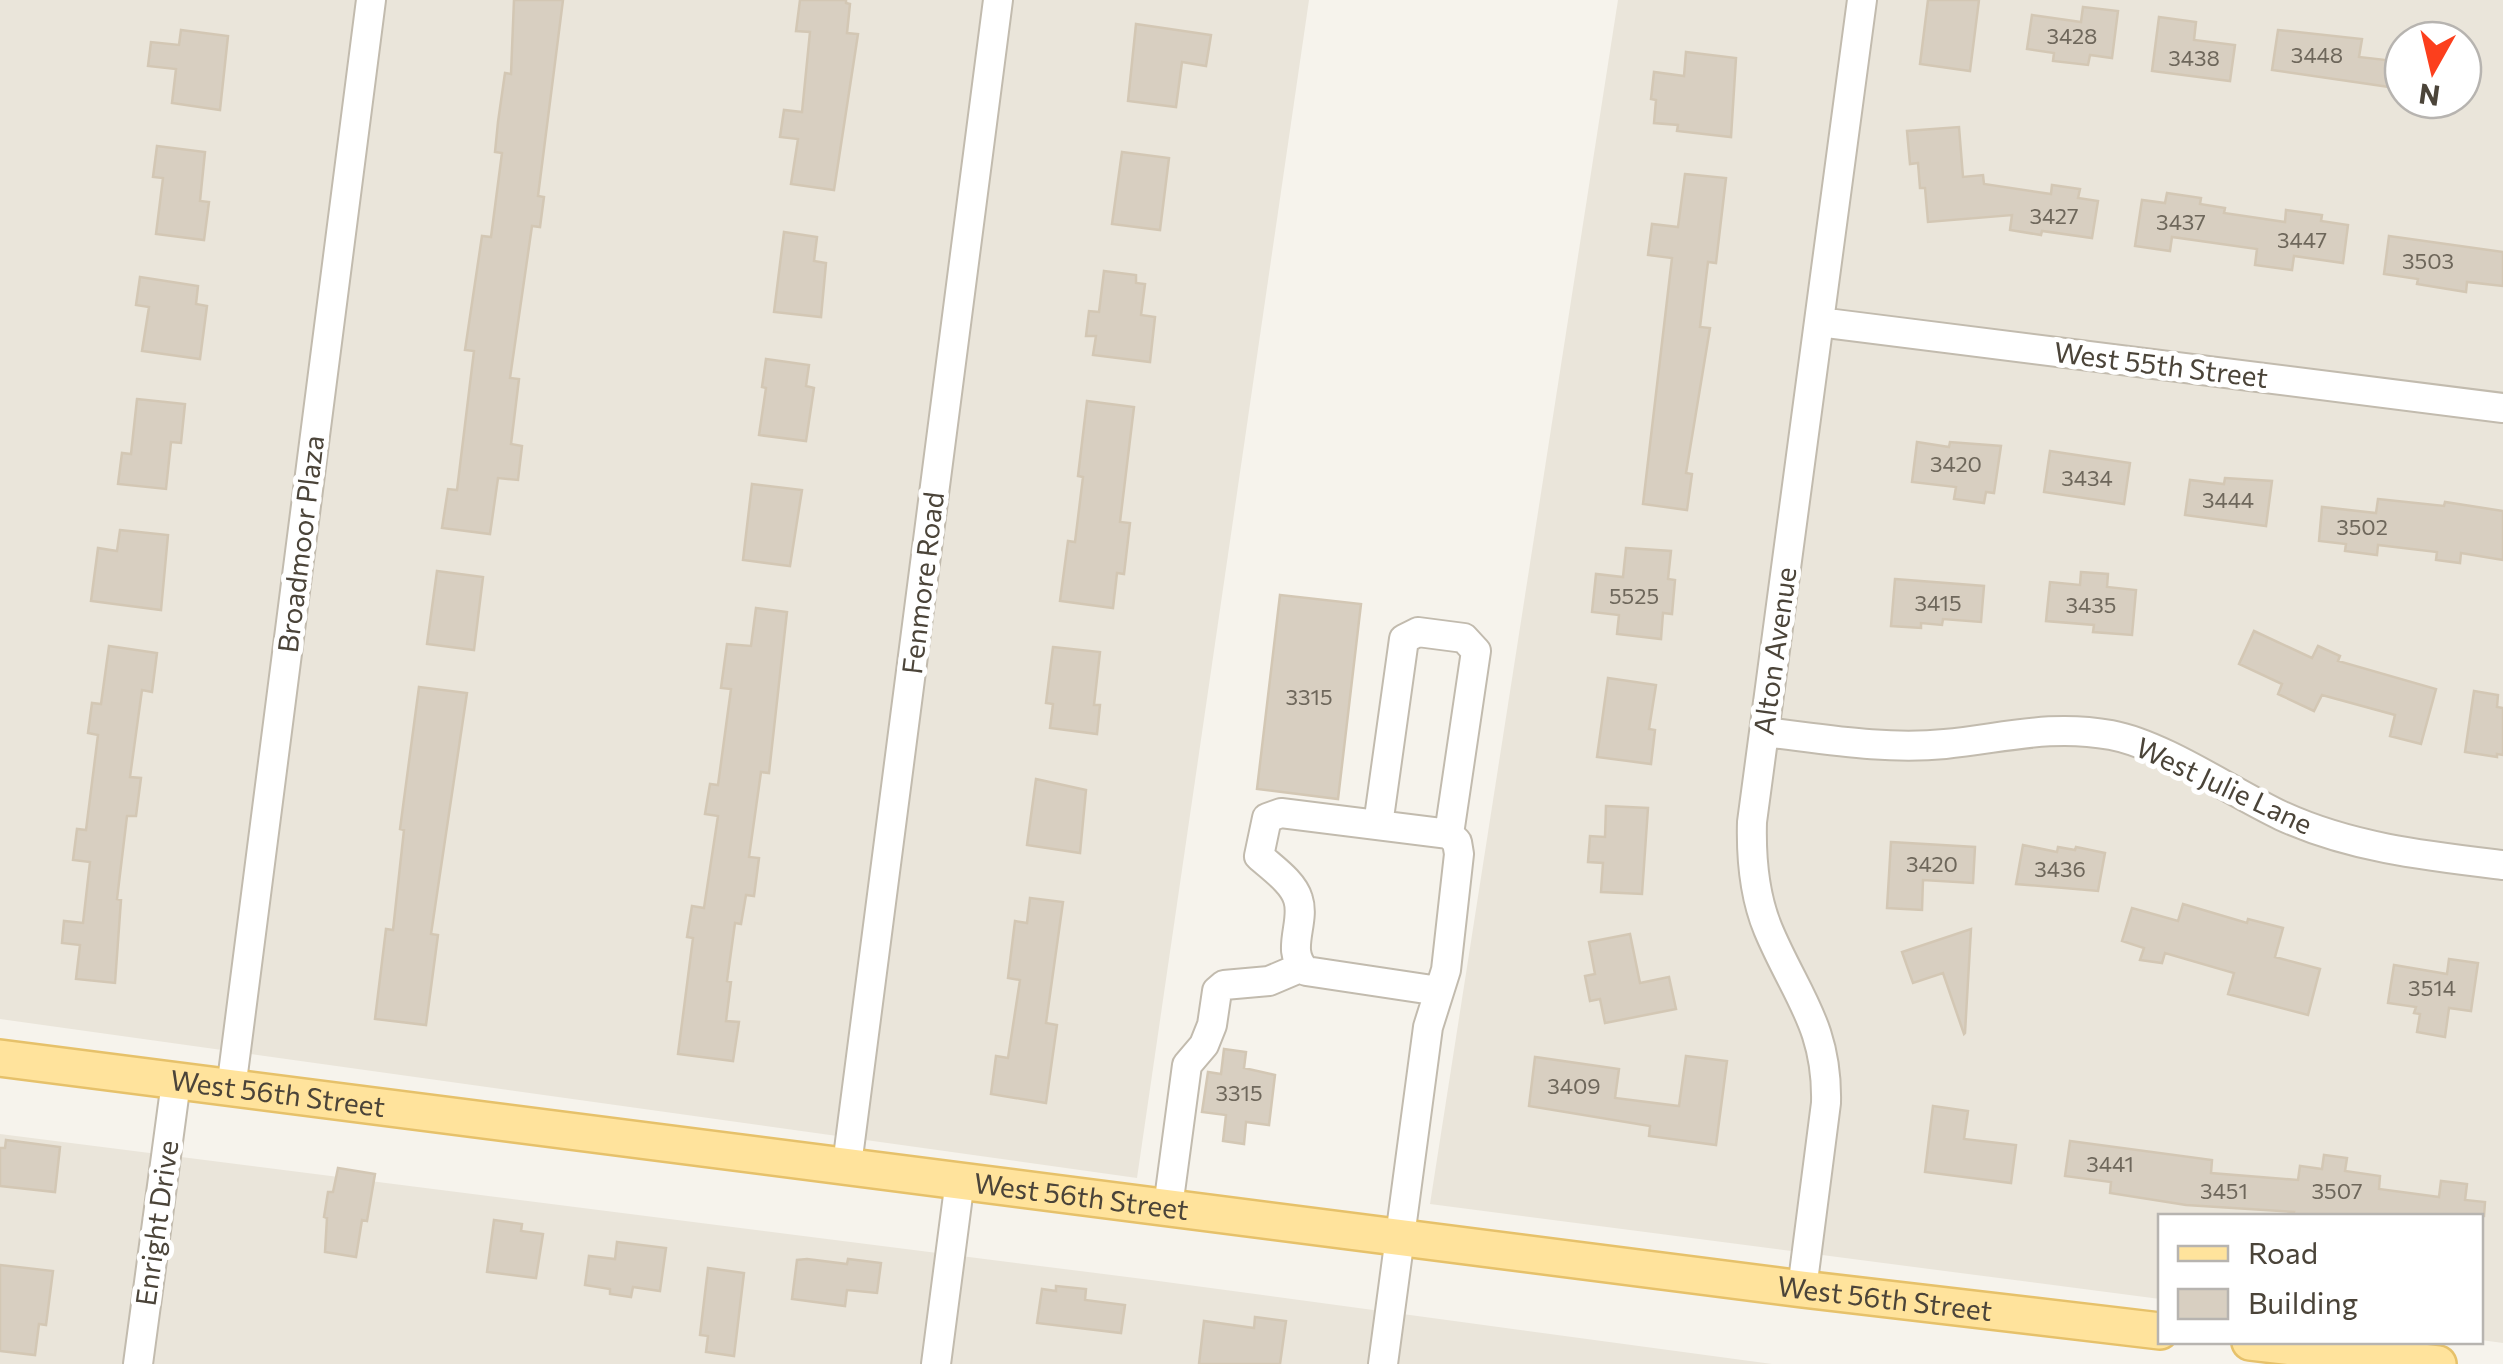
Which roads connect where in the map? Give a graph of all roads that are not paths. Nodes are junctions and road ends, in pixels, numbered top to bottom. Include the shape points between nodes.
1 (371, 0) edge
2 (998, 0) edge
3 (1862, 0) edge
4 (1819, 322) junction
5 (2503, 408) edge
6 (1764, 732) junction
7 (1378, 825) junction
8 (1449, 834) junction
9 (2503, 865) edge
10 (1302, 967) junction
11 (1440, 991) junction
12 (0, 1058) edge
13 (176, 1082) junction
14 (231, 1088) junction
15 (847, 1165) junction
16 (960, 1180) junction
17 (1168, 1207) junction
18 (1400, 1237) junction
19 (1802, 1289) junction
20 (2158, 1331) edge
21 (2264, 1344) edge
22 (2374, 1360) edge
23 (138, 1364) edge
24 (936, 1364) edge
25 (1384, 1364) edge
26 (2438, 1364) edge

1 - 14 street, Broadmoor Plaza
2 - 15 street, Fenmore Road
3 - 4 street, Alton Avenue
4 - 5 street, West 55th Street
4 - 6 street, Alton Avenue
6 - 9 street, West Julie Lane via 1884,746 1972,742 2035,730 2115,736 2309,828 2384,849
6 - 19 street, Alton Avenue via 1752,822 1756,887 1766,926 1812,1015 1826,1078
7 - 8 street
7 - 8 street via 1404,639 1418,632 1464,638 1476,651
7 - 10 street via 1281,813 1267,818 1259,856 1298,895 1296,953
8 - 11 street via 1459,854
10 - 11 street
10 - 17 street via 1217,991 1204,1045 1187,1066
11 - 18 street via 1428,1027
12 - 13 main road, West 56th Street
13 - 14 main road, West 56th Street
13 - 23 street, Enright Drive
14 - 15 main road, West 56th Street
15 - 16 main road, West 56th Street
16 - 17 main road, West 56th Street
16 - 24 street
17 - 18 main road, West 56th Street
18 - 19 main road, West 56th Street
18 - 25 street
19 - 20 main road, West 56th Street
21 - 22 main road
22 - 26 main road

